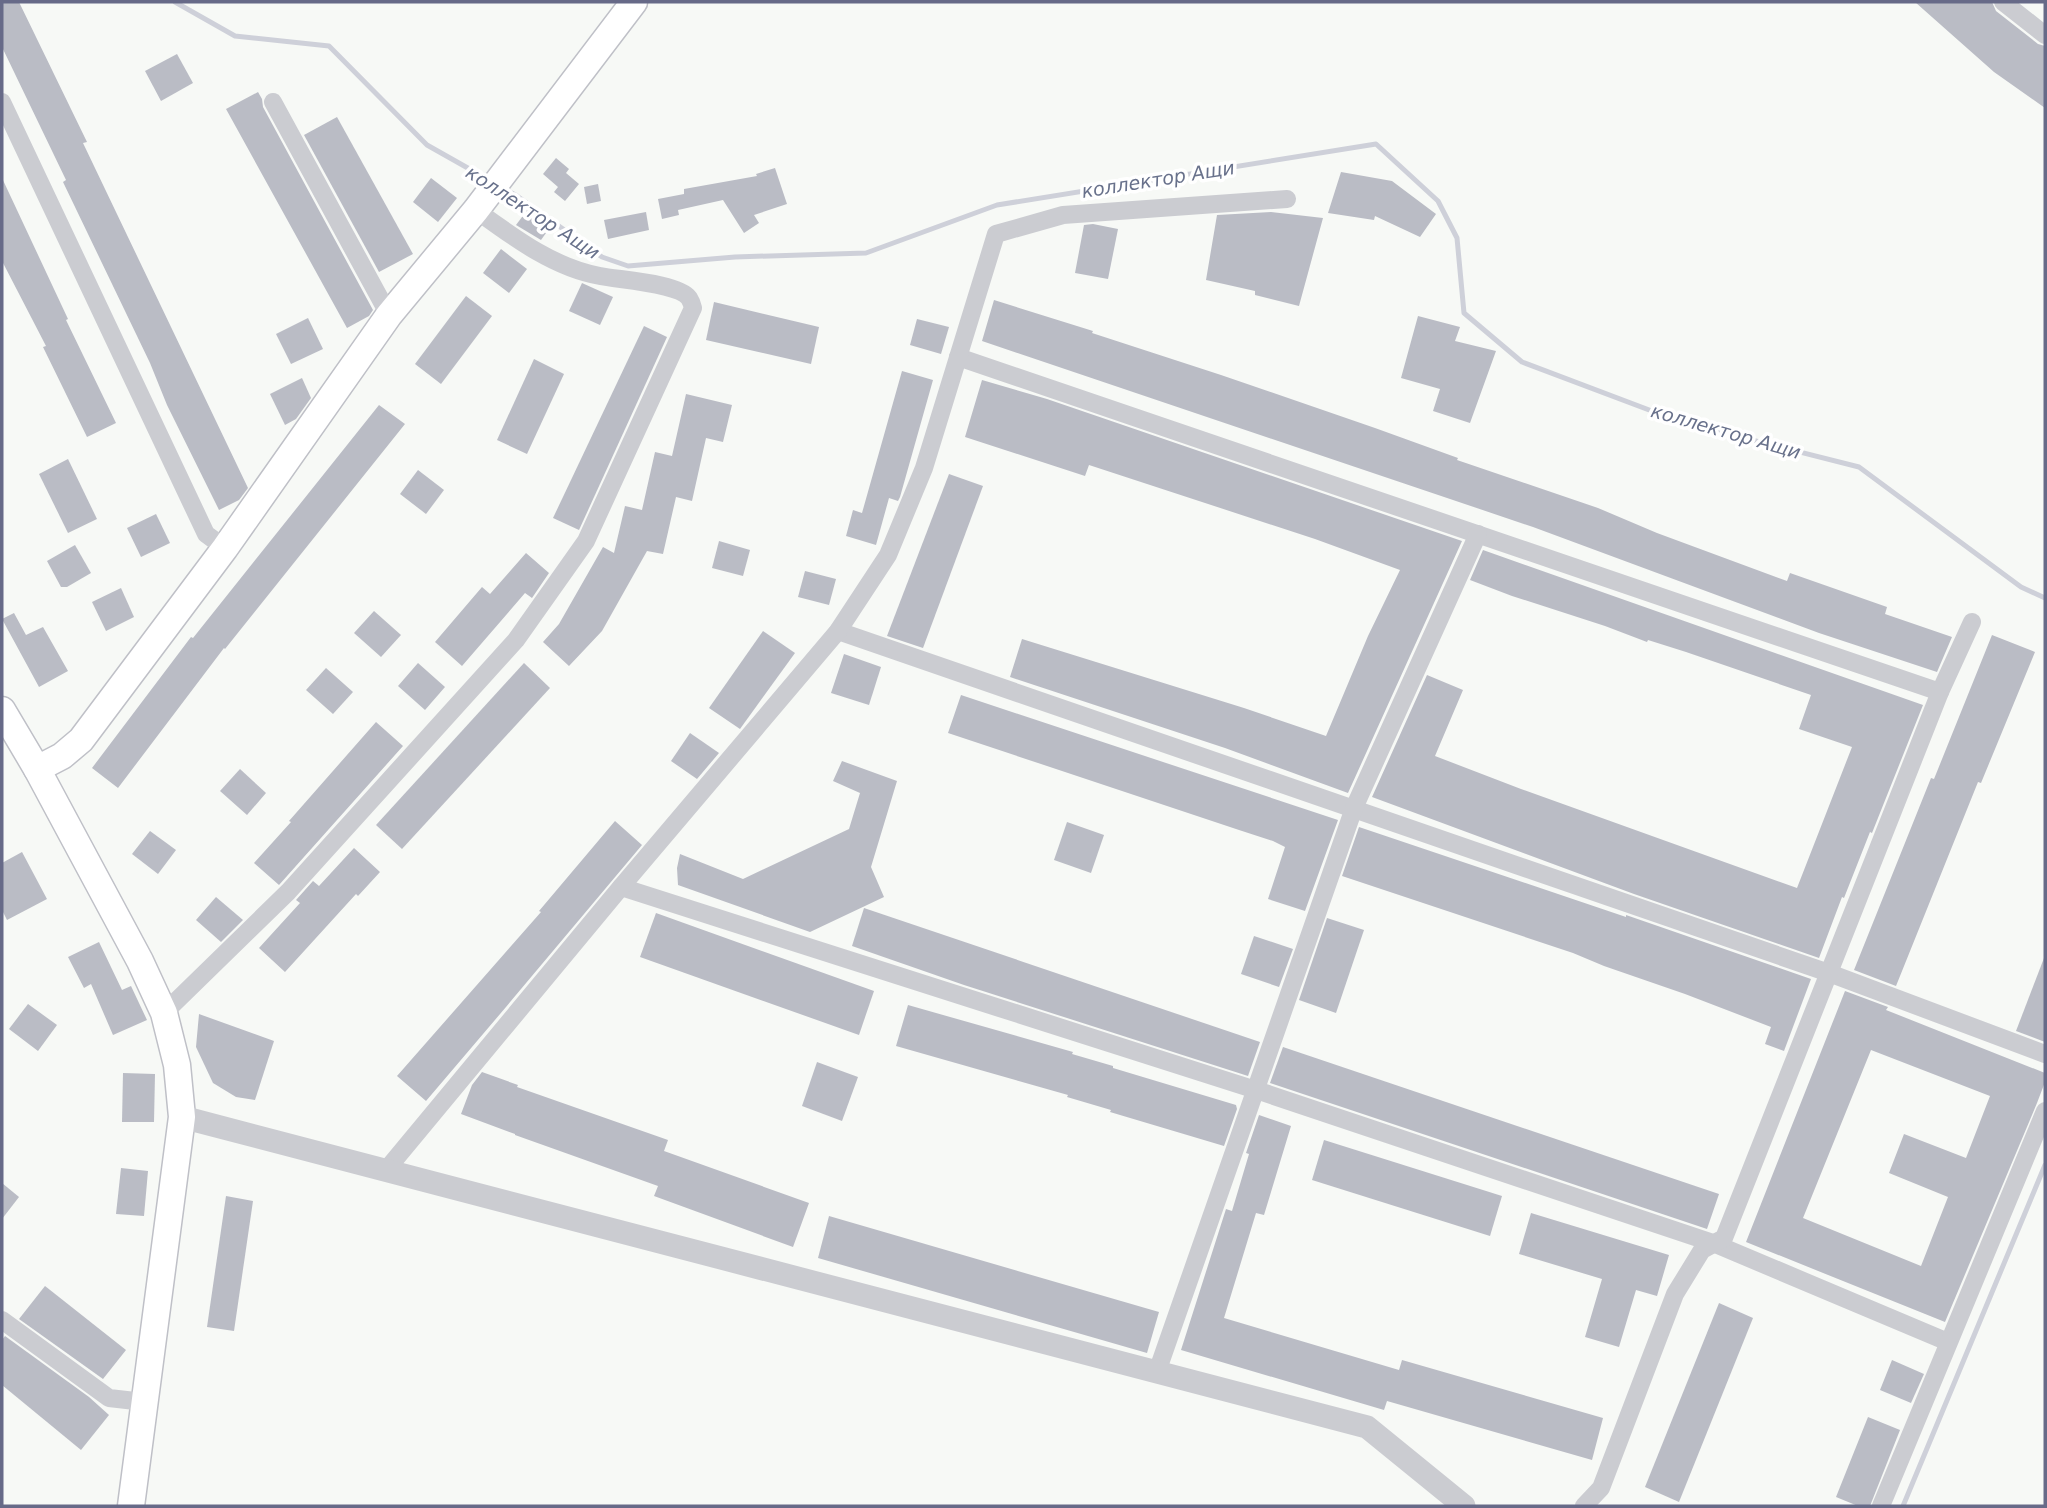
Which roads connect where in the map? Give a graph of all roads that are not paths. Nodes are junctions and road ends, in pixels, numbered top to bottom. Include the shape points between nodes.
1 (634, 2) edge
2 (2003, 2) edge
3 (2045, 35) edge
4 (2, 102) edge
5 (274, 102) dead end
6 (1287, 200) dead end
7 (481, 204) junction
8 (389, 314) junction
9 (958, 357) junction
10 (1478, 534) junction
11 (225, 548) junction
12 (1972, 622) dead end
13 (838, 631) junction
14 (1940, 692) junction
15 (2, 710) edge
16 (37, 769) junction
17 (1354, 808) junction
18 (621, 887) junction
19 (1829, 973) junction
20 (164, 1013) junction
21 (2045, 1054) edge
22 (1256, 1090) junction
23 (2045, 1111) edge
24 (182, 1117) junction
25 (387, 1169) junction
26 (1713, 1243) junction
27 (2, 1320) edge
28 (1948, 1342) junction
29 (1157, 1372) junction
30 (144, 1402) junction
31 (131, 1506) edge
32 (1464, 1506) edge
33 (1584, 1506) edge
34 (1881, 1506) edge

1 - 7 main road
2 - 3 street
4 - 11 street via 206,534
5 - 8 street
6 - 9 street via 1063,215 996,234
7 - 8 main road
7 - 20 street via 518,241 566,266 683,293 693,308 586,541 516,640 288,892
8 - 11 main road
9 - 10 street
9 - 13 street via 924,468 888,555
10 - 14 street
10 - 17 street
11 - 16 main road via 81,740
12 - 14 street
13 - 17 street
13 - 18 street
14 - 19 street
15 - 16 main road
16 - 20 main road
17 - 19 street
17 - 22 street
18 - 22 street
18 - 25 street
19 - 21 street
19 - 26 street via 1724,1238
20 - 24 main road via 177,1065
22 - 26 street
22 - 29 street
23 - 28 street
24 - 25 street
24 - 30 main road
25 - 29 street
26 - 28 street
26 - 33 street via 1702,1250 1675,1294 1601,1488
27 - 30 street via 109,1398
28 - 34 street
29 - 32 street via 1367,1427
30 - 31 main road

